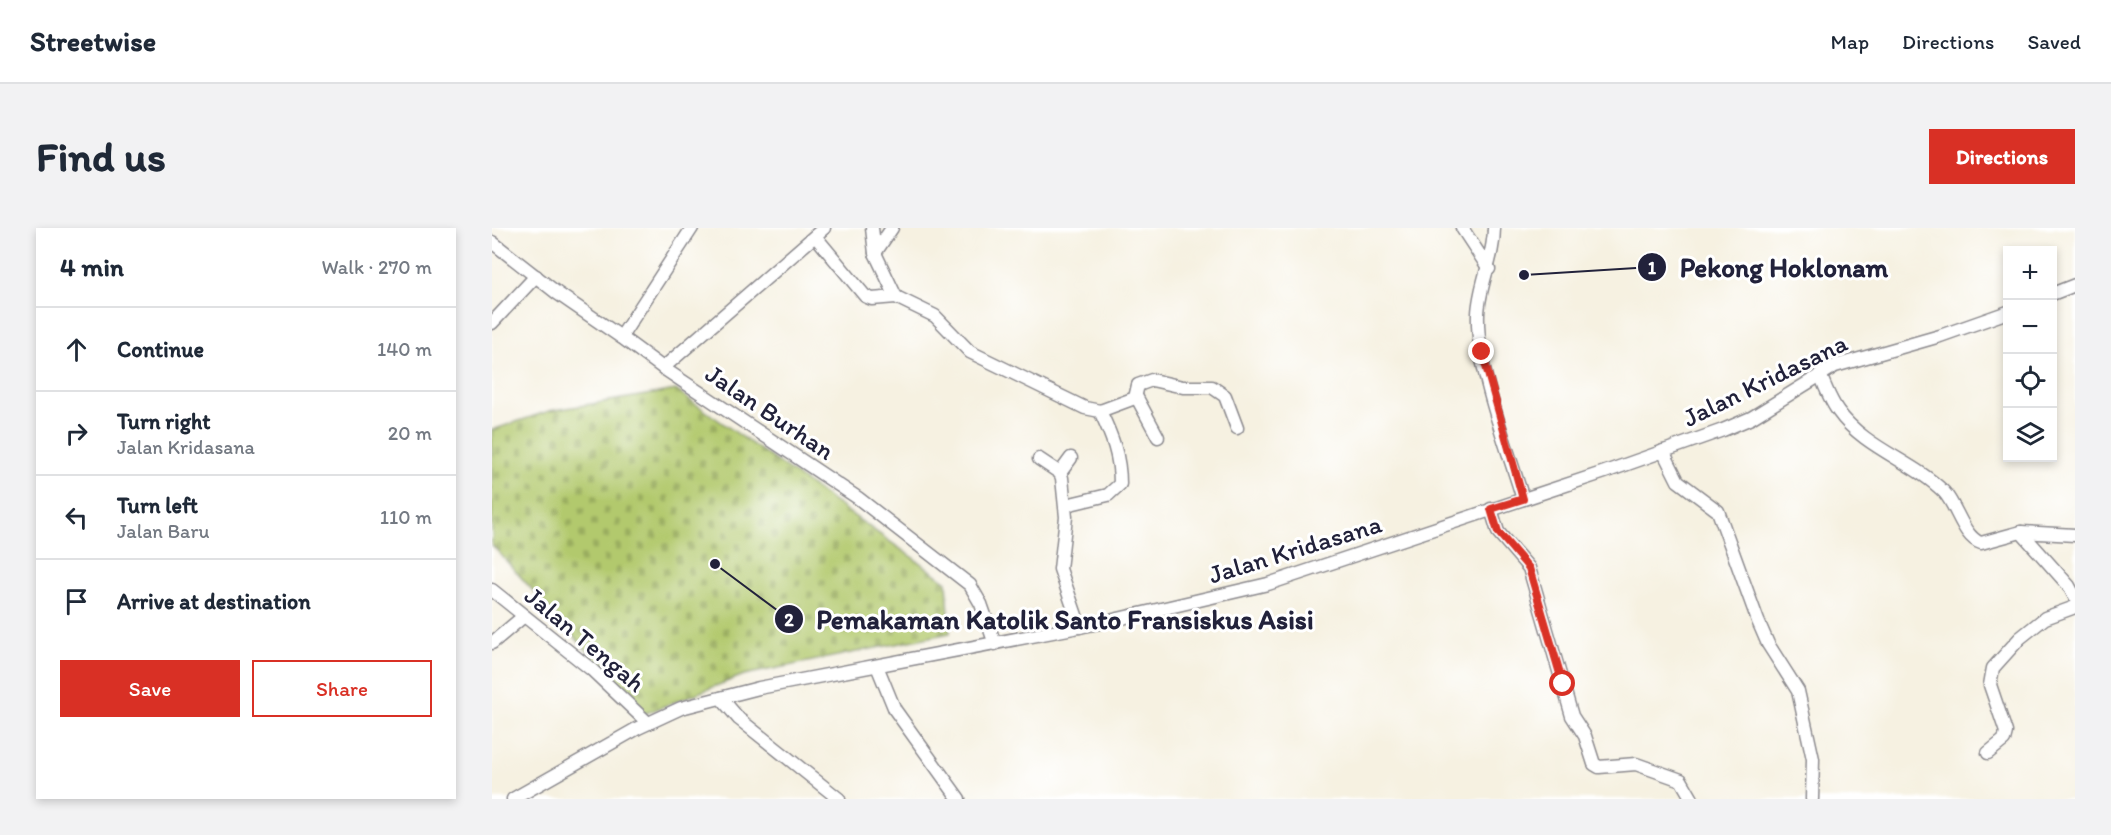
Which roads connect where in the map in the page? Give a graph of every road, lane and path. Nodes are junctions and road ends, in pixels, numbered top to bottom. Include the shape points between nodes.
1 (692, 228) edge
2 (872, 228) edge
3 (892, 228) edge
4 (1462, 228) edge
5 (1494, 228) edge
6 (820, 232) edge
7 (492, 242) edge
8 (874, 253) junction
9 (1489, 269) junction
10 (536, 276) junction
11 (2075, 285) edge
12 (2057, 292) edge
13 (896, 297) junction
14 (2003, 313) edge
15 (492, 323) edge
16 (621, 337) junction
17 (663, 368) junction
18 (1820, 374) junction
19 (1136, 396) junction
20 (1100, 411) junction
21 (1237, 428) dead end
22 (1158, 437) dead end
23 (1663, 452) junction
24 (1071, 458) dead end
25 (1039, 459) dead end
26 (1060, 473) junction
27 (1523, 499) junction
28 (1066, 505) junction
29 (1491, 509) junction
30 (2021, 532) junction
31 (2075, 535) edge
32 (492, 590) edge
33 (2075, 597) edge
34 (2075, 607) edge
35 (524, 616) junction
36 (1080, 627) junction
37 (492, 643) edge
38 (995, 644) junction
39 (877, 666) junction
40 (721, 698) junction
41 (648, 723) junction
42 (1988, 753) dead end
43 (513, 799) edge
44 (839, 799) edge
45 (959, 799) edge
46 (1692, 799) edge
47 (1812, 799) edge

1 - 16 street
2 - 8 street
3 - 8 street
4 - 9 street
5 - 9 street
6 - 13 street via 865,296
6 - 17 street, Jalan Burhan
7 - 10 street
8 - 13 street
9 - 27 street via 1479,308 1480,339
10 - 15 street
10 - 16 street
11 - 12 street
13 - 20 street via 935,316 976,355 1063,399
14 - 18 street, Jalan Kridasana via 1852,360
16 - 17 street
17 - 38 street, Jalan Burhan via 858,498 970,585
18 - 23 street, Jalan Kridasana via 1736,425
18 - 30 street via 1842,417 1874,444 1940,488 1972,539 1981,543
19 - 20 street
19 - 21 street via 1138,385 1152,380 1184,387 1212,387 1225,396
19 - 22 street
20 - 28 street via 1115,440 1120,484 1108,495
23 - 27 street, Jalan Kridasana
23 - 47 street via 1678,481 1718,511 1768,644 1798,691 1813,759
24 - 26 street
25 - 26 street
26 - 28 street
27 - 29 street, Jalan Kridasana
28 - 36 street via 1060,569
29 - 36 street, Jalan Kridasana via 1268,584
29 - 46 street via 1498,532 1529,568 1572,716 1596,765 1639,765 1681,780
30 - 31 street
30 - 33 street
32 - 35 street, Jalan Tengah
34 - 42 street via 2045,618 1993,668 1990,685 2006,732 2000,744
35 - 37 street
35 - 41 street, Jalan Tengah via 592,670
36 - 38 street, Jalan Kridasana
38 - 39 street, Jalan Kridasana
39 - 40 street, Jalan Kridasana
39 - 45 street via 895,710
40 - 41 street, Jalan Kridasana via 681,708
40 - 44 street via 739,719
41 - 43 street, Jalan Kridasana

